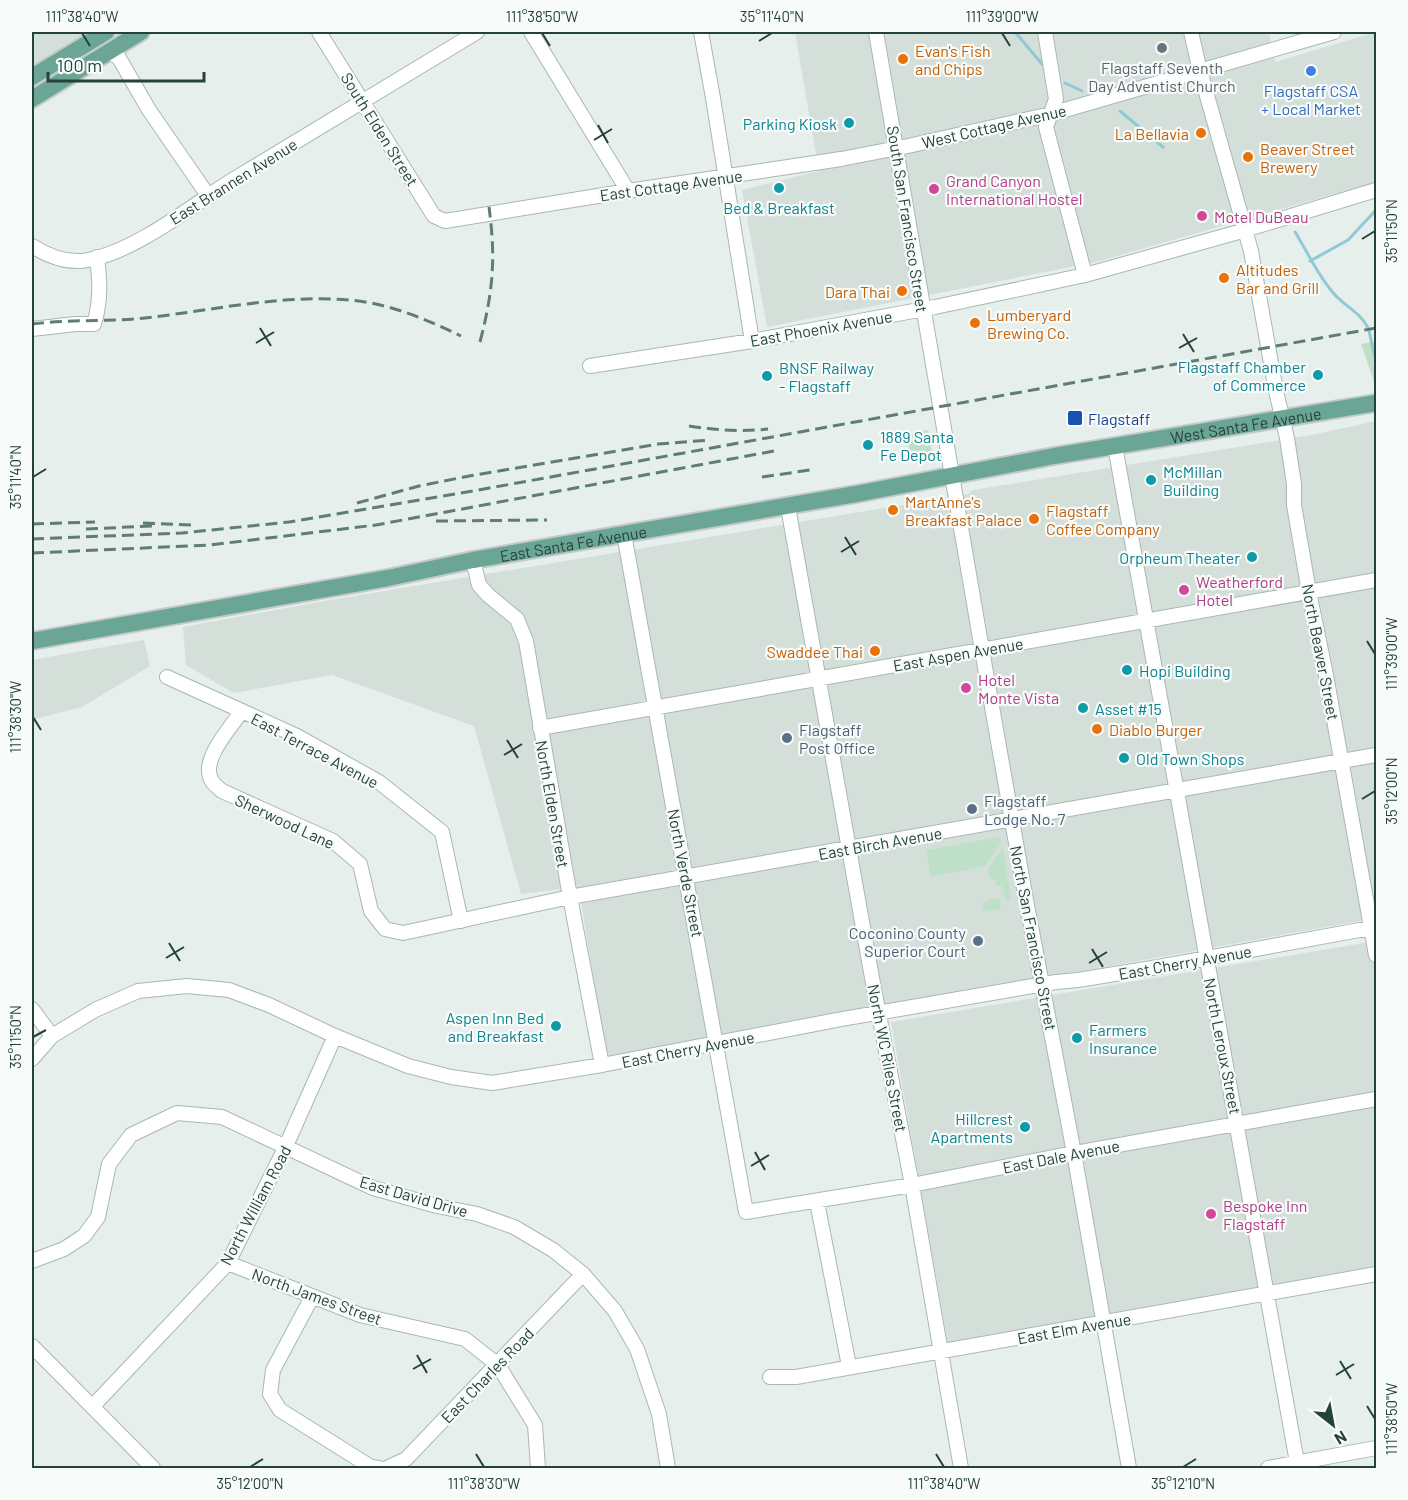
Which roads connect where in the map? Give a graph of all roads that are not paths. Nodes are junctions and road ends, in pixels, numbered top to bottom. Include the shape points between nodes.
1 (102, 32) edge
2 (141, 32) edge
3 (319, 32) edge
4 (477, 32) edge
5 (531, 32) edge
6 (700, 32) edge
7 (876, 32) edge
8 (1045, 32) edge
9 (1191, 32) edge
10 (1334, 32) edge
11 (123, 36) edge
12 (114, 55) junction
13 (1200, 71) junction
14 (32, 77) edge
15 (32, 99) edge
16 (363, 100) junction
17 (1052, 114) junction
18 (896, 148) junction
19 (725, 177) junction
20 (1377, 190) edge
21 (628, 191) junction
22 (209, 197) junction
23 (445, 221) joint
24 (1246, 230) junction
25 (32, 246) edge
26 (97, 257) junction
27 (1085, 275) junction
28 (922, 309) junction
29 (32, 329) edge
30 (752, 341) junction
31 (590, 366) dead end
32 (1377, 403) edge
33 (939, 407) joint
34 (1282, 418) junction
35 (1115, 446) junction
36 (952, 475) junction
37 (788, 507) junction
38 (624, 534) junction
39 (474, 560) junction
40 (1377, 580) edge
41 (1309, 592) junction
42 (1146, 621) junction
43 (32, 641) edge
44 (982, 650) junction
45 (167, 677) dead end
46 (819, 679) junction
47 (655, 708) junction
48 (242, 711) junction
49 (540, 728) junction
50 (1377, 755) edge
51 (1341, 762) junction
52 (1176, 791) junction
53 (1012, 820) junction
54 (848, 849) junction
55 (688, 878) junction
56 (570, 897) junction
57 (461, 921) junction
58 (1374, 928) edge
59 (1377, 955) edge
60 (1206, 958) junction
61 (1041, 984) junction
62 (32, 1009) edge
63 (878, 1013) junction
64 (52, 1036) junction
65 (335, 1036) junction
66 (716, 1043) junction
67 (32, 1059) edge
68 (602, 1065) junction
69 (1377, 1099) edge
70 (1237, 1123) junction
71 (285, 1148) junction
72 (1074, 1153) junction
73 (912, 1185) junction
74 (817, 1202) junction
75 (746, 1212) joint
76 (32, 1261) edge
77 (228, 1263) junction
78 (583, 1274) junction
79 (1377, 1274) edge
80 (1266, 1293) junction
81 (312, 1297) junction
82 (1104, 1323) junction
83 (32, 1346) edge
84 (941, 1350) junction
85 (498, 1365) junction
86 (849, 1366) junction
87 (770, 1377) dead end
88 (93, 1406) junction
89 (1377, 1448) edge
90 (1297, 1466) edge
91 (153, 1468) edge
92 (379, 1468) edge
93 (387, 1468) edge
94 (538, 1468) edge
95 (668, 1468) edge
96 (961, 1468) edge
97 (1129, 1468) edge
98 (1269, 1468) edge

1 - 12 main road
1 - 14 main road
2 - 11 main road
3 - 16 street, South Elden Street
4 - 16 street, East Brannen Avenue
5 - 21 street
6 - 19 street
7 - 18 street, South San Francisco Street
8 - 17 street via 1056,99
9 - 13 street, North Beaver Street
10 - 13 street, West Cottage Avenue
11 - 12 main road
12 - 15 main road
12 - 22 street
13 - 17 street, West Cottage Avenue
13 - 24 street, North Beaver Street
16 - 22 street, East Brannen Avenue
16 - 23 street, South Elden Street via 434,216
17 - 18 street, West Cottage Avenue
17 - 27 street via 1046,127
18 - 19 street, East Cottage Avenue
18 - 28 street, South San Francisco Street
19 - 21 street, East Cottage Avenue
19 - 30 street
20 - 24 street, East Phoenix Avenue
21 - 23 street, East Cottage Avenue
22 - 26 street, East Brannen Avenue via 125,246
24 - 27 street, East Phoenix Avenue
24 - 34 street, North Beaver Street
25 - 26 street, East Brannen Avenue via 68,260
26 - 29 street via 101,282 94,324
27 - 28 street, East Phoenix Avenue
28 - 30 street, East Phoenix Avenue
28 - 33 street, South San Francisco Street
30 - 31 street, East Phoenix Avenue
32 - 34 main road, West Santa Fe Avenue
33 - 36 street, North San Francisco Street
34 - 35 main road, West Santa Fe Avenue
34 - 41 street, North Beaver Street
35 - 36 main road, East Santa Fe Avenue
35 - 42 street, North Leroux Street
36 - 37 main road, East Santa Fe Avenue
36 - 44 street, North San Francisco Street
37 - 38 main road, East Santa Fe Avenue
37 - 46 street, North WC Riles Street
38 - 39 main road, East Santa Fe Avenue
38 - 47 street, North Verde Street
39 - 43 main road, East Santa Fe Avenue
39 - 49 street, North Elden Street via 479,585 521,627
40 - 41 street, East Aspen Avenue
41 - 42 street, East Aspen Avenue
41 - 51 street, North Beaver Street
42 - 44 street, East Aspen Avenue
42 - 52 street, North Leroux Street
44 - 46 street, East Aspen Avenue
44 - 53 street, North San Francisco Street
45 - 48 street, East Terrace Avenue
46 - 47 street, East Aspen Avenue
46 - 54 street, North WC Riles Street
47 - 49 street, East Aspen Avenue
47 - 55 street, North Verde Street
48 - 57 street, East Terrace Avenue via 297,736 379,783 442,832
48 - 57 street, Sherwood Lane via 210,759 208,771 212,782 222,791 333,841 360,864 371,911 385,929 403,933
49 - 56 street, North Elden Street
50 - 51 street, East Birch Avenue
51 - 52 street, East Birch Avenue
51 - 58 street, North Beaver Street
52 - 53 street, East Birch Avenue
52 - 60 street, North Leroux Street
53 - 54 street, East Birch Avenue
53 - 61 street, North San Francisco Street
54 - 55 street, East Birch Avenue
54 - 63 street, North WC Riles Street
55 - 56 street, East Birch Avenue
55 - 66 street, North Verde Street
56 - 57 street, East Birch Avenue
56 - 68 street, North Elden Street
58 - 59 street, North Beaver Street
58 - 60 street, East Cherry Avenue
60 - 61 street, East Cherry Avenue
60 - 70 street, North Leroux Street
61 - 63 street, East Cherry Avenue
61 - 72 street, North San Francisco Street
62 - 64 street
63 - 66 street, East Cherry Avenue
63 - 73 street, North WC Riles Street
64 - 65 street, East Cherry Avenue via 95,1010 138,991 187,986 229,990
64 - 67 street, East Cherry Avenue
65 - 68 street, East Cherry Avenue via 408,1066 492,1083
65 - 71 street, North William Road
66 - 68 street, East Cherry Avenue
66 - 75 street, North Verde Street
69 - 70 street, East Dale Avenue
70 - 72 street, East Dale Avenue
70 - 80 street, North Leroux Street
71 - 76 street, East David Drive via 222,1117 177,1113 131,1135 110,1164 98,1217 84,1236
71 - 77 street, North William Road
71 - 78 street, East David Drive via 373,1188 514,1227
72 - 73 street, East Dale Avenue
72 - 82 street, North San Francisco Street
73 - 74 street, East Dale Avenue
73 - 84 street, North WC Riles Street
74 - 75 street, East Dale Avenue
74 - 86 street
77 - 81 street, North James Street
77 - 88 street, North William Road
78 - 85 street, East Charles Road
78 - 95 street, East David Drive via 615,1311 637,1348 659,1414
79 - 80 street, East Elm Avenue
80 - 82 street, East Elm Avenue
80 - 90 street, North Leroux Street
81 - 85 street, North James Street via 360,1315 465,1340
81 - 92 street via 273,1370 270,1394 280,1410 371,1467
82 - 84 street, East Elm Avenue
82 - 97 street, North San Francisco Street
83 - 88 street
84 - 86 street, East Elm Avenue
84 - 96 street, North WC Riles Street
85 - 93 street, East Charles Road via 406,1459
85 - 94 street, North James Street via 535,1425
86 - 87 street, East Elm Avenue via 796,1377
88 - 91 street
89 - 90 street
90 - 98 street

